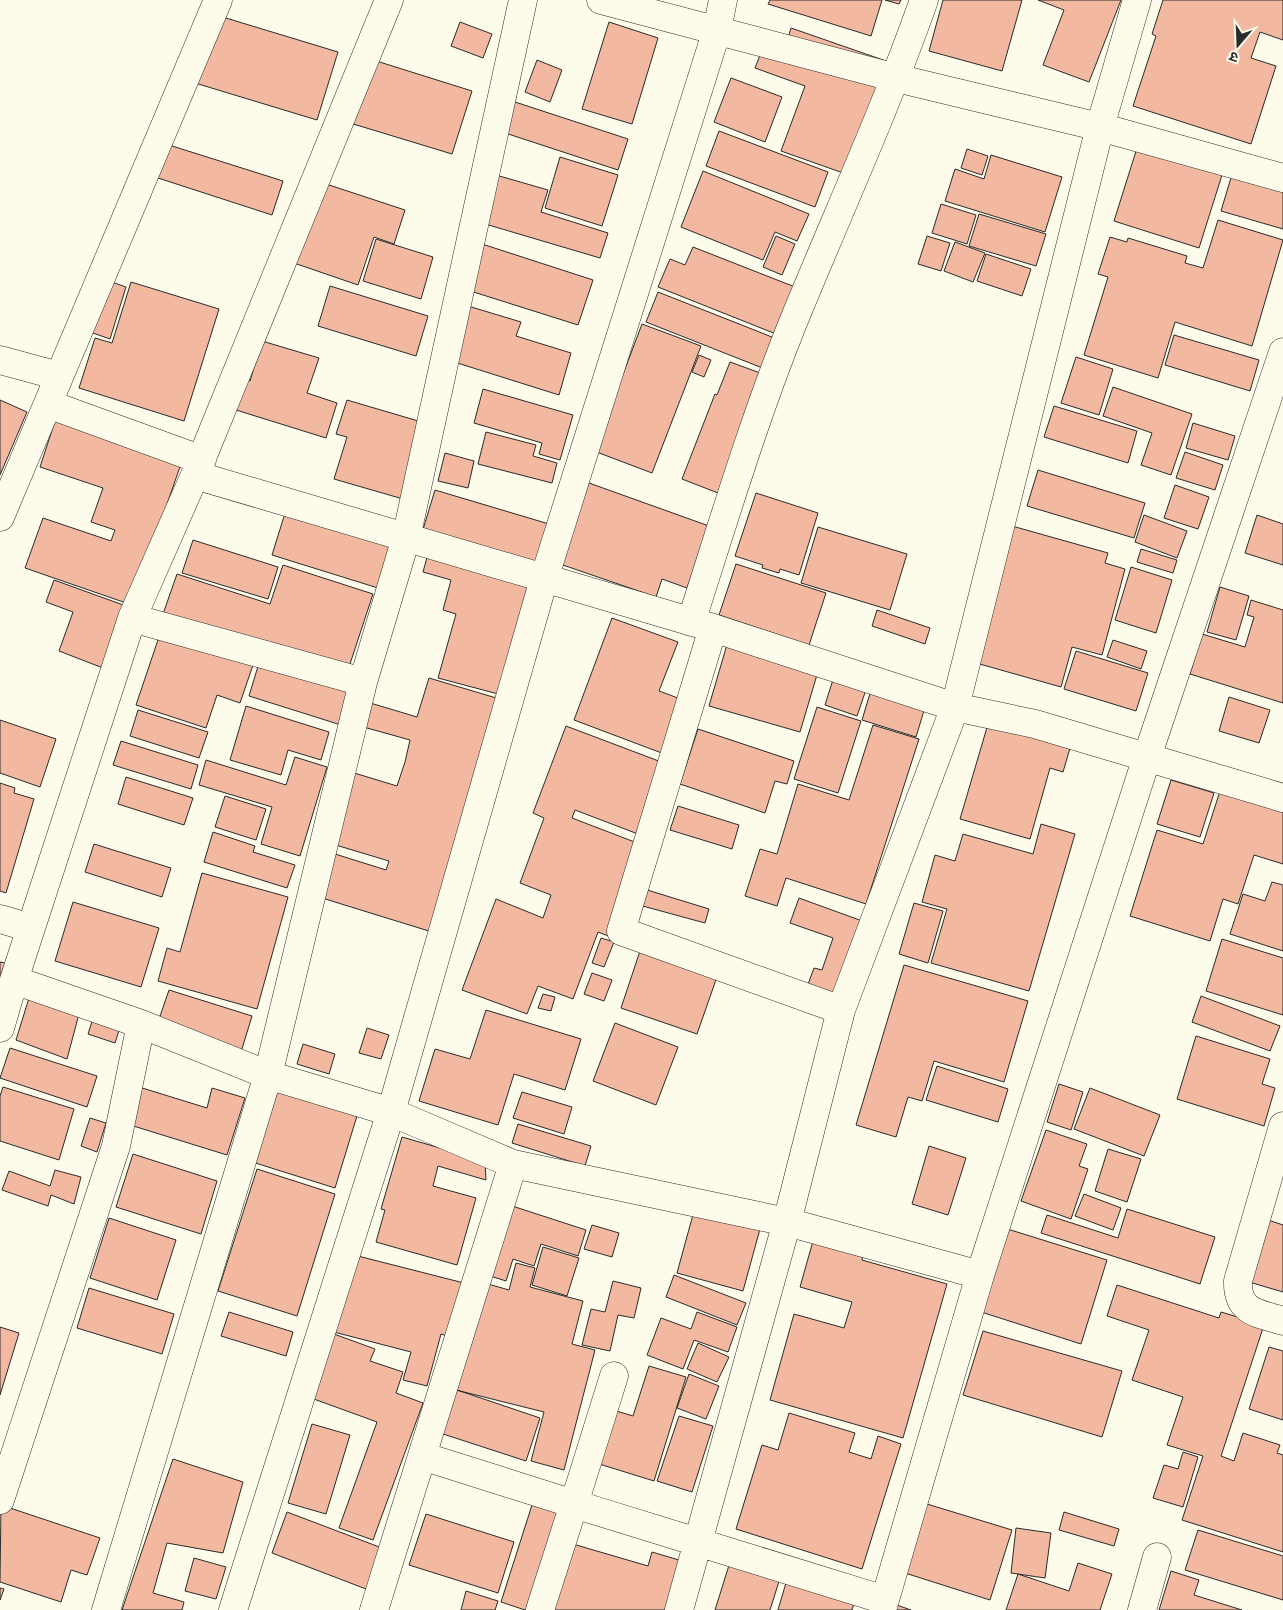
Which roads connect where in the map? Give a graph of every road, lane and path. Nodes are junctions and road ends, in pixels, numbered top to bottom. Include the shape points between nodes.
1 (218, 0) edge
2 (389, 0) edge
3 (523, 0) edge
4 (601, 0) edge
5 (723, 0) edge
6 (924, 0) edge
7 (1137, 0) edge
8 (717, 30) junction
9 (896, 78) junction
10 (1100, 127) junction
11 (1283, 178) edge
12 (1283, 352) edge
13 (0, 360) edge
14 (59, 376) junction
15 (48, 404) junction
16 (198, 467) junction
17 (0, 517) edge
18 (406, 538) junction
19 (544, 579) junction
20 (132, 618) junction
21 (702, 625) junction
22 (362, 682) junction
23 (955, 707) junction
24 (1147, 757) junction
25 (1283, 798) edge
26 (0, 919) edge
27 (31, 928) junction
28 (14, 980) junction
29 (841, 1010) junction
30 (141, 1024) junction
31 (0, 1028) edge
32 (268, 1075) junction
33 (391, 1112) junction
34 (1283, 1126) edge
35 (513, 1164) junction
36 (787, 1222) junction
37 (980, 1275) junction
38 (1283, 1321) edge
39 (614, 1376) dead end
40 (422, 1456) junction
41 (0, 1500) edge
42 (574, 1504) junction
43 (699, 1542) junction
44 (1158, 1557) dead end
45 (884, 1605) edge
46 (106, 1610) edge
47 (233, 1610) edge
48 (374, 1610) edge
49 (540, 1610) edge
50 (679, 1610) edge
51 (1142, 1610) edge

1 - 14 street
2 - 16 street
3 - 18 street
4 - 8 street
5 - 8 street
6 - 9 street
7 - 10 street
8 - 9 street
8 - 19 street
9 - 10 street
9 - 21 street via 791,327 742,463
10 - 11 street
10 - 23 street
12 - 24 street
13 - 14 street
14 - 15 street
15 - 16 street
15 - 17 street
16 - 18 street
16 - 20 street
18 - 19 street
18 - 22 street
19 - 21 street
19 - 33 street
20 - 22 street
20 - 27 street
21 - 23 street
21 - 29 street via 621,931
22 - 32 street
23 - 24 street via 1035,724
23 - 29 street
24 - 25 street
24 - 37 street
26 - 27 street
27 - 28 street
28 - 30 street
28 - 31 street
29 - 36 street
30 - 32 street
30 - 41 street via 116,1146
32 - 33 street
32 - 46 street
33 - 35 street
33 - 47 street
34 - 38 street via 1238,1282 1238,1296 1248,1310
35 - 36 street
35 - 40 street
36 - 37 street
36 - 43 street
37 - 45 street
39 - 42 street
40 - 42 street
40 - 48 street
42 - 43 street
42 - 49 street
43 - 45 street
43 - 50 street
44 - 51 street

